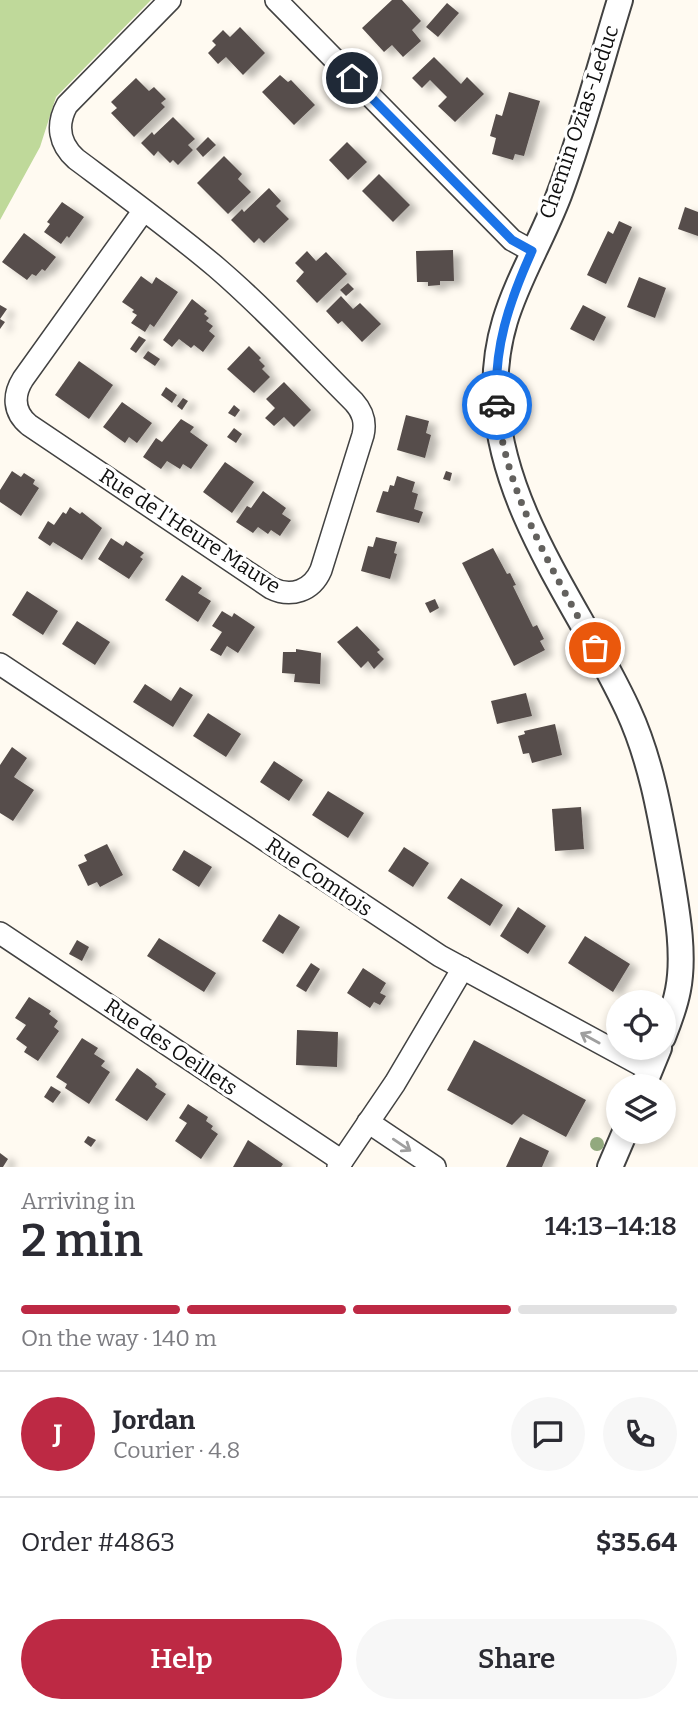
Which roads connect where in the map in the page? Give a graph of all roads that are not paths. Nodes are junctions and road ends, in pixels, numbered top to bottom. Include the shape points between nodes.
1 (170, 0) edge
2 (276, 0) edge
3 (620, 0) edge
4 (144, 210) junction
5 (532, 251) junction
6 (0, 664) edge
7 (0, 933) edge
8 (463, 968) junction
9 (676, 995) edge
10 (651, 1068) edge
11 (369, 1122) junction
12 (620, 1144) edge
13 (340, 1164) edge
14 (435, 1167) edge
15 (610, 1167) edge

1 - 4 street, Rue de l'Heure Mauve via 71,100 60,124 71,155
2 - 5 street via 512,240
3 - 5 street, Chemin Ozias-Leduc via 560,192
4 - 4 street, Rue de l'Heure Mauve via 269,316 361,412 363,435 321,570 311,585 300,591 282,593 271,588 29,425 19,413 16,397 23,379
5 - 9 street, Chemin Ozias-Leduc via 505,318 498,352 501,439 526,513 644,750 674,892 679,949
6 - 8 street, Rue Comtois via 407,936
7 - 13 street, Rue des Oeillets
10 -> 8 street, Rue Comtois
8 - 11 street
11 - 13 street
11 -> 14 street
12 - 15 street

